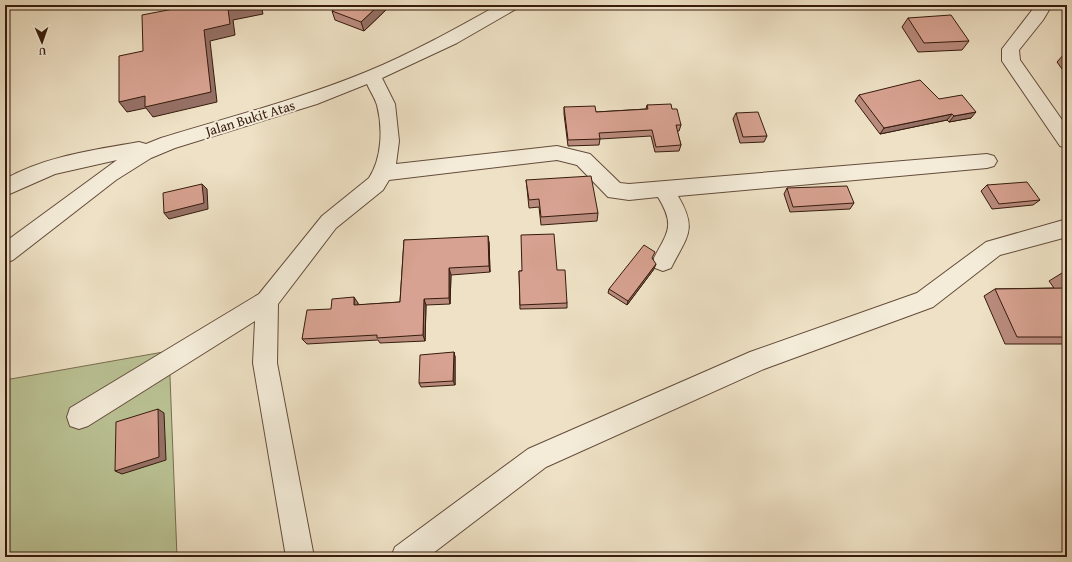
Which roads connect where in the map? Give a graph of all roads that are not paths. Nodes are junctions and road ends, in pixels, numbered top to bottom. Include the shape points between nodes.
1 (510, 5) edge
2 (1044, 5) edge
3 (372, 76) junction
4 (1067, 141) edge
5 (168, 143) junction
6 (987, 161) dead end
7 (384, 173) junction
8 (5, 188) edge
9 (664, 190) junction
10 (1067, 228) edge
11 (5, 254) edge
12 (663, 262) dead end
13 (267, 301) junction
14 (79, 417) dead end
15 (300, 557) edge
16 (405, 557) edge

1 - 3 street, Jalan Bukit Atas via 451,39
2 - 4 street via 1010,49 1011,61
3 - 5 street, Jalan Bukit Atas via 311,99
3 - 7 street via 386,104 390,141 388,163
5 - 8 street via 68,164 24,178
5 - 11 street, Jalan Bukit Atas via 127,162
6 - 9 street
7 - 9 street via 557,153 582,159 615,191
7 - 13 street via 376,184 329,222
9 - 12 street via 681,220 680,228
10 - 16 street via 994,248 925,300 758,360 537,458
13 - 14 street
13 - 15 street via 265,363

